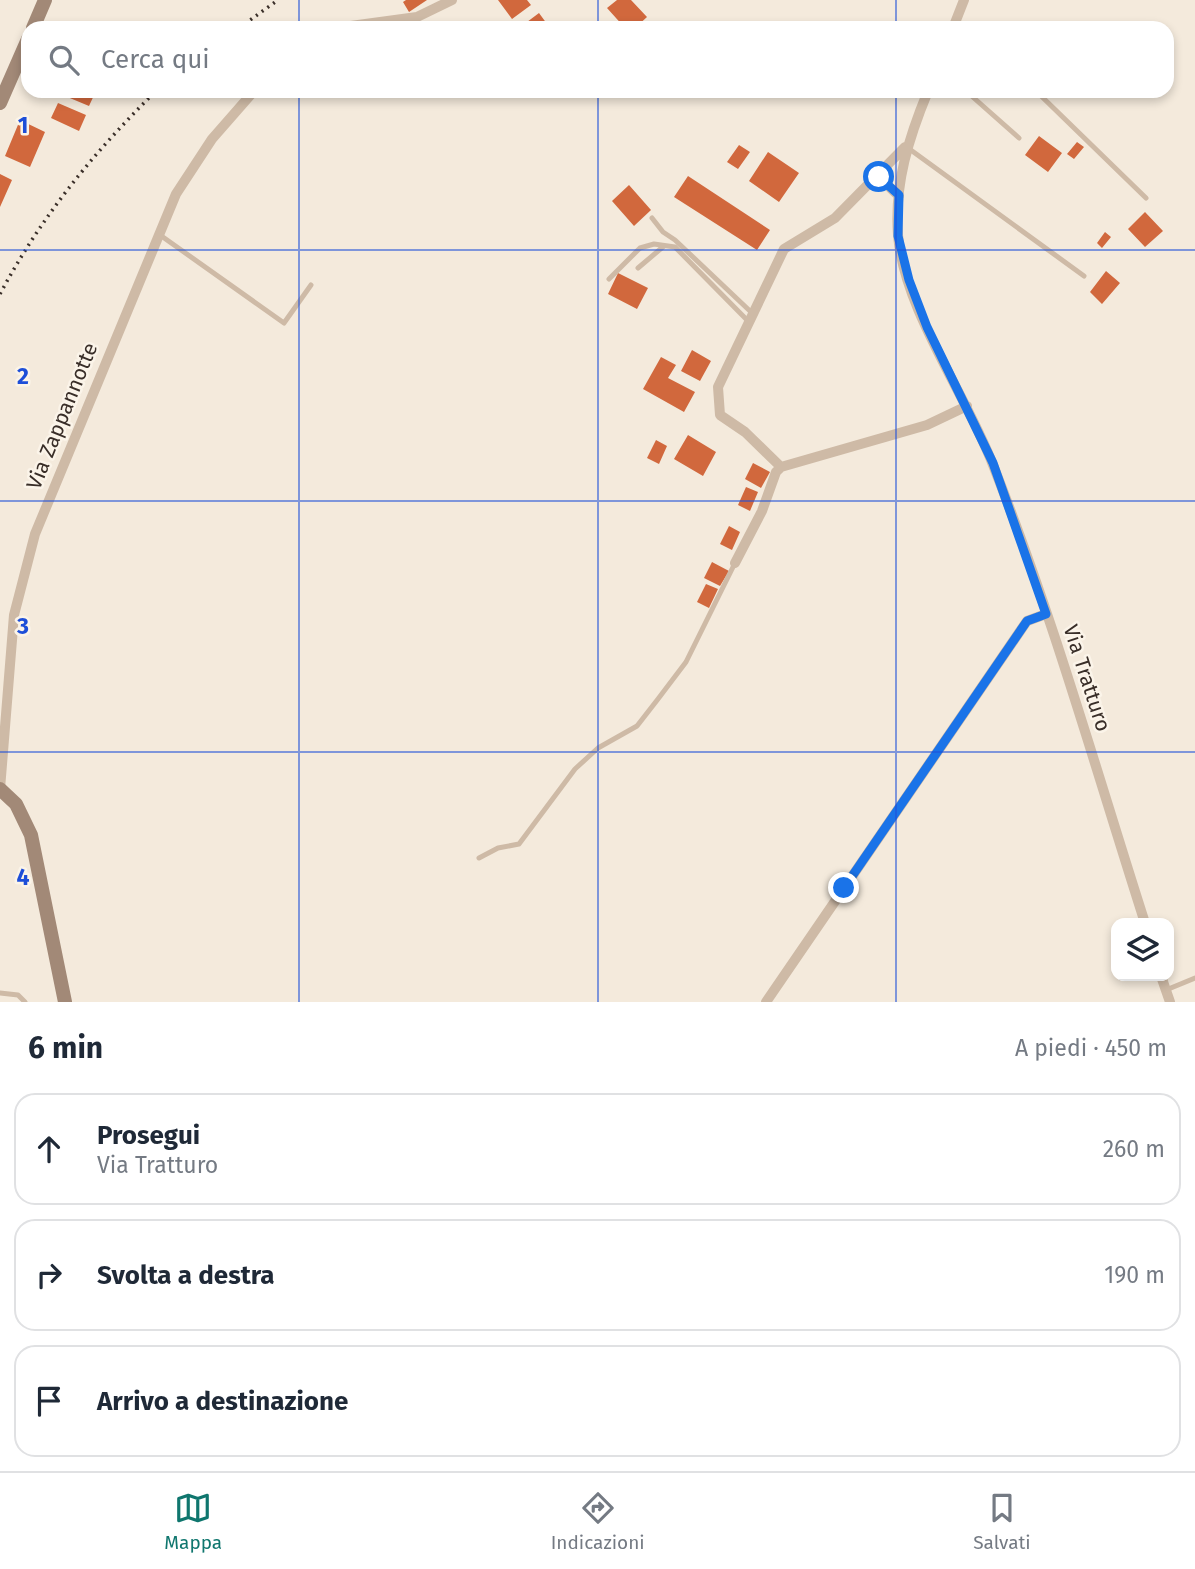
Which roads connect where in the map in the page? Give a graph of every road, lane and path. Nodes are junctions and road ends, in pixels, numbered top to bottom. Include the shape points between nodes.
1 (452, 0) edge
2 (964, 0) edge
3 (45, 1) edge
4 (36, 21) edge
5 (387, 21) edge
6 (956, 21) edge
7 (21, 55) edge
8 (248, 98) edge
9 (925, 98) edge
10 (974, 98) edge
11 (1043, 98) edge
12 (0, 103) edge
13 (1019, 138) dead end
14 (905, 147) junction
15 (879, 177) junction
16 (899, 195) junction
17 (1146, 198) dead end
18 (652, 218) dead end
19 (157, 233) junction
20 (664, 246) junction
21 (638, 268) dead end
22 (1084, 276) dead end
23 (609, 279) dead end
24 (311, 285) dead end
25 (750, 317) junction
26 (967, 406) junction
27 (781, 467) junction
28 (735, 564) joint
29 (1046, 614) junction
30 (0, 789) edge
31 (479, 858) dead end
32 (1143, 918) edge
33 (1195, 978) edge
34 (1163, 981) edge
35 (1166, 990) junction
36 (0, 993) edge
37 (24, 1002) edge
38 (65, 1002) edge
39 (766, 1002) edge
40 (1170, 1002) edge

1 - 5 street via 416,17
2 - 6 street
3 - 4 main road
7 - 12 main road
8 - 19 street, Via Zappannotte via 212,139
9 - 14 street, Via Tratturo
10 - 13 lane
11 - 17 lane
14 - 15 street
14 - 16 street, Via Tratturo
14 - 22 lane
15 - 16 street
15 - 25 street via 835,218 784,249
16 - 26 street, Via Tratturo via 898,236 909,280
18 - 25 lane
19 - 24 lane via 284,323
19 - 30 street, Via Zappannotte via 35,534 14,615
20 - 21 lane
20 - 23 lane via 640,248
20 - 25 lane via 675,247
25 - 27 street via 718,387 720,415
26 - 27 street via 927,425
26 - 29 street, Via Tratturo via 993,463
27 - 28 street
28 - 31 lane via 686,662 637,726 598,748 575,769 519,844
29 - 32 street, Via Tratturo
29 - 39 street via 1027,621
30 - 38 main road via 16,804 31,835
33 - 35 lane
34 - 35 street
35 - 40 street
36 - 37 lane via 18,995

